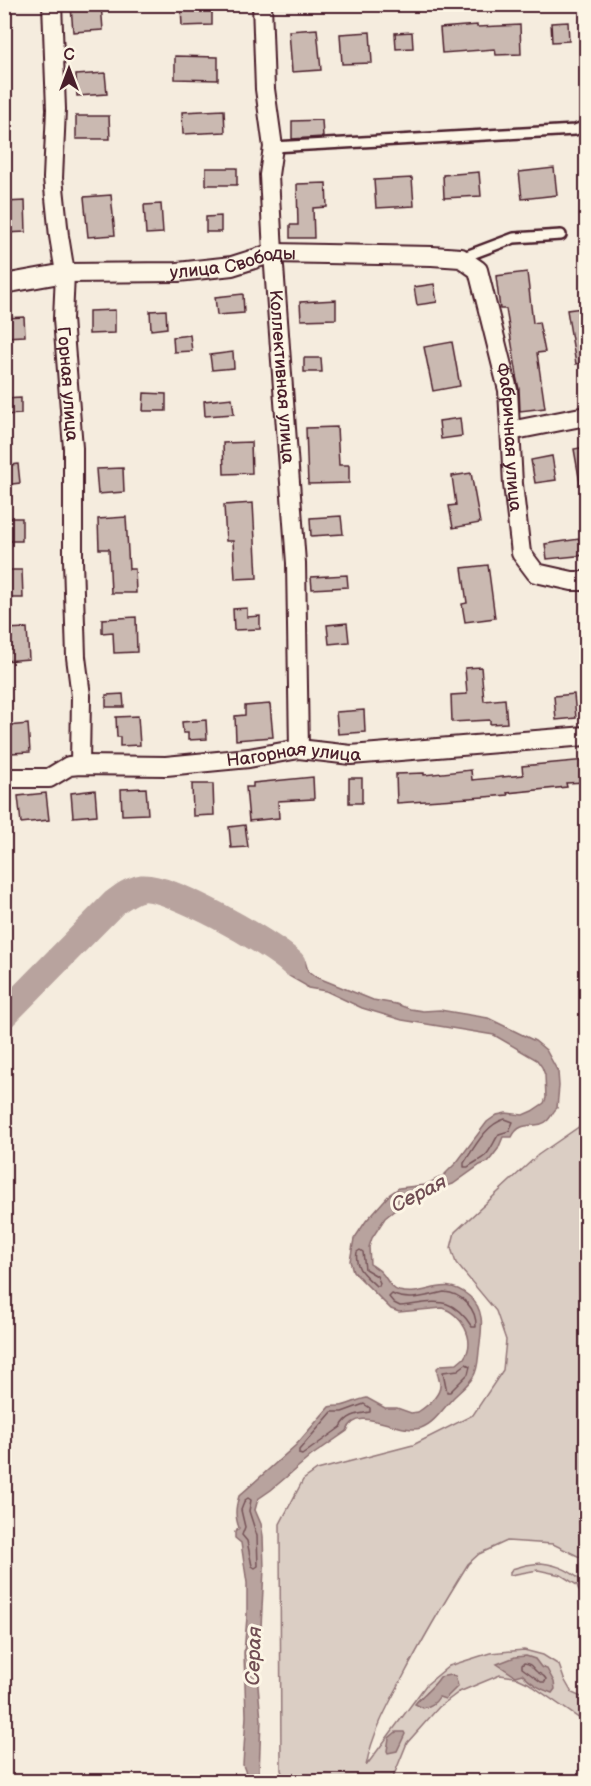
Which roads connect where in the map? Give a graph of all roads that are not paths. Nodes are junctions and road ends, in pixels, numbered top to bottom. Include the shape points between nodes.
1 (52, 4) edge
2 (262, 4) edge
3 (586, 126) edge
4 (273, 147) junction
5 (561, 235) dead end
6 (273, 253) junction
7 (461, 258) junction
8 (65, 273) junction
9 (4, 284) edge
10 (586, 416) edge
11 (510, 431) junction
12 (586, 581) edge
13 (586, 736) edge
14 (299, 749) junction
15 (80, 765) junction
16 (4, 778) edge

1 - 8 street, Горная улица via 56,109 53,178
2 - 4 street, Коллективная улица via 265,88
3 - 4 lane via 575,130
4 - 6 street, Коллективная улица via 269,175
5 - 7 lane via 514,238
6 - 7 street, улица Свободы
6 - 8 street, улица Свободы via 232,266 177,272
6 - 14 street, Коллективная улица via 296,563
7 - 11 street, Фабричная улица via 478,270 508,390
8 - 9 street, улица Свободы
8 - 15 street, Горная улица via 63,319 73,448
10 - 11 street
11 - 12 street, Фабричная улица via 521,554 536,573
13 - 14 street, Нагорная улица via 351,755
14 - 15 street, Нагорная улица via 166,766
15 - 16 street, Нагорная улица via 69,766 49,778

